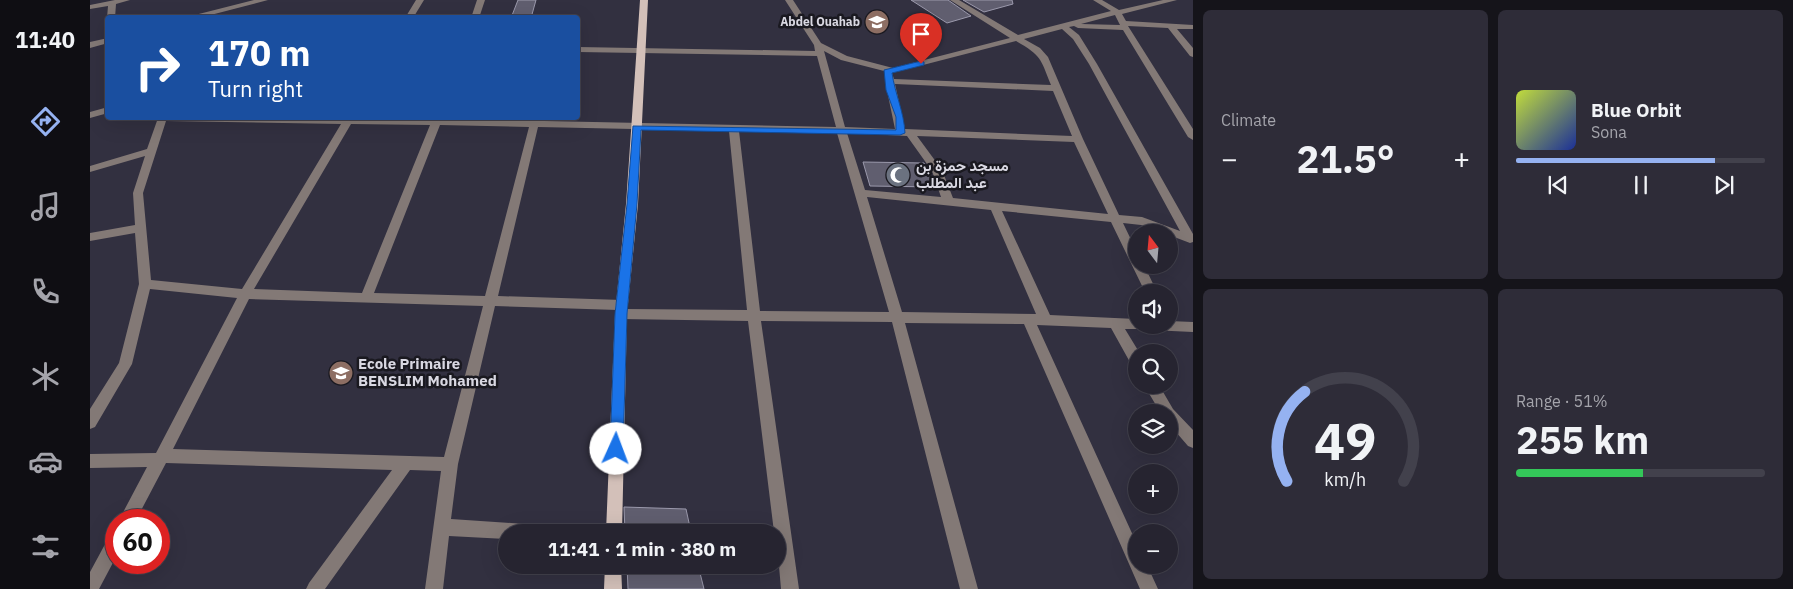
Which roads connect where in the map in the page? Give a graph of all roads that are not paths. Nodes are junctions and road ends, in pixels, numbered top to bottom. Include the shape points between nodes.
1 (126, 0) edge
2 (264, 0) edge
3 (420, 0) edge
4 (481, 0) edge
5 (644, 0) edge
6 (789, 0) edge
7 (954, 0) edge
8 (1097, 0) edge
9 (1173, 0) edge
10 (112, 3) junction
11 (90, 7) edge
12 (1117, 12) junction
13 (111, 15) edge
14 (200, 15) edge
15 (411, 15) edge
16 (476, 15) edge
17 (1064, 26) junction
18 (1124, 26) junction
19 (1170, 26) junction
20 (1193, 28) edge
21 (1017, 38) junction
22 (105, 41) edge
23 (90, 45) edge
24 (820, 49) junction
25 (90, 50) edge
26 (105, 50) edge
27 (580, 50) edge
28 (640, 52) junction
29 (1193, 54) edge
30 (888, 70) junction
31 (889, 81) junction
32 (1057, 88) junction
33 (105, 111) edge
34 (90, 115) edge
35 (1179, 116) junction
36 (1193, 117) edge
37 (161, 120) edge
38 (348, 120) edge
39 (437, 120) edge
40 (534, 125) junction
41 (636, 128) junction
42 (734, 129) junction
43 (841, 130) junction
44 (905, 133) junction
45 (1193, 138) edge
46 (1078, 139) junction
47 (151, 151) junction
48 (90, 169) edge
49 (860, 193) junction
50 (948, 201) junction
51 (994, 206) junction
52 (1114, 218) junction
53 (141, 228) junction
54 (90, 237) edge
55 (1192, 240) edge
56 (1128, 246) edge
57 (145, 284) junction
58 (245, 294) junction
59 (366, 298) junction
60 (492, 301) junction
61 (622, 309) junction
62 (754, 316) junction
63 (897, 317) junction
64 (1028, 319) junction
65 (1045, 319) junction
66 (1115, 323) junction
67 (1128, 324) edge
68 (1178, 326) edge
69 (1193, 327) edge
70 (1128, 346) edge
71 (90, 422) edge
72 (1178, 424) edge
73 (1193, 441) edge
74 (161, 458) junction
75 (90, 461) edge
76 (406, 463) junction
77 (450, 464) junction
78 (133, 509) edge
79 (614, 524) edge
80 (442, 527) junction
81 (498, 530) edge
82 (1128, 543) edge
83 (105, 563) edge
84 (613, 574) edge
85 (1142, 574) edge
86 (92, 588) edge
87 (316, 589) edge
88 (434, 589) edge
89 (613, 589) edge
90 (790, 589) edge
91 (969, 589) edge
92 (1149, 589) edge

1 - 10 street
2 - 14 street
3 - 15 street
4 - 16 street
5 - 28 main road
6 - 24 street
7 - 21 street
8 - 12 street
9 - 12 street
10 - 11 street
10 - 13 street
12 - 17 street
12 - 18 street
17 - 18 street
17 - 21 street
17 - 55 street via 1076,37 1093,64
18 - 19 street
18 - 35 street
19 - 20 street
19 - 29 street
21 - 30 street
21 - 32 street via 1044,57
22 - 23 street
24 - 28 street
24 - 30 street
24 - 43 street
25 - 26 street
27 - 28 street
28 - 41 main road
30 - 31 street
31 - 32 street
31 - 44 street
32 - 46 street
33 - 34 street
35 - 36 street
35 - 45 street
37 - 47 street
38 - 58 street
39 - 40 street
39 - 59 street
40 - 41 street
40 - 60 street
41 - 42 street
41 - 61 main road
42 - 43 street
42 - 62 street
43 - 44 street
43 - 49 street
44 - 46 street
44 - 50 street via 937,170
46 - 52 street
47 - 48 street
47 - 53 street via 138,193
49 - 50 street
49 - 63 street
50 - 51 street
51 - 52 street
51 - 65 street
52 - 55 street via 1142,221
52 - 56 street
53 - 54 street
53 - 57 street
57 - 58 street
57 - 71 street via 124,364
58 - 59 street
58 - 74 street
59 - 60 street
60 - 61 street
60 - 77 street
61 - 62 street
61 - 79 main road
62 - 63 street
62 - 90 street
63 - 64 street
63 - 91 street
64 - 65 street
64 - 82 street
65 - 66 street
66 - 67 street
66 - 70 street
68 - 69 street
72 - 73 street
74 - 75 street
74 - 76 street
74 - 78 street
76 - 77 street
76 - 87 street
77 - 80 street
80 - 81 street
80 - 88 street
83 - 86 street
84 - 89 main road
85 - 92 street

